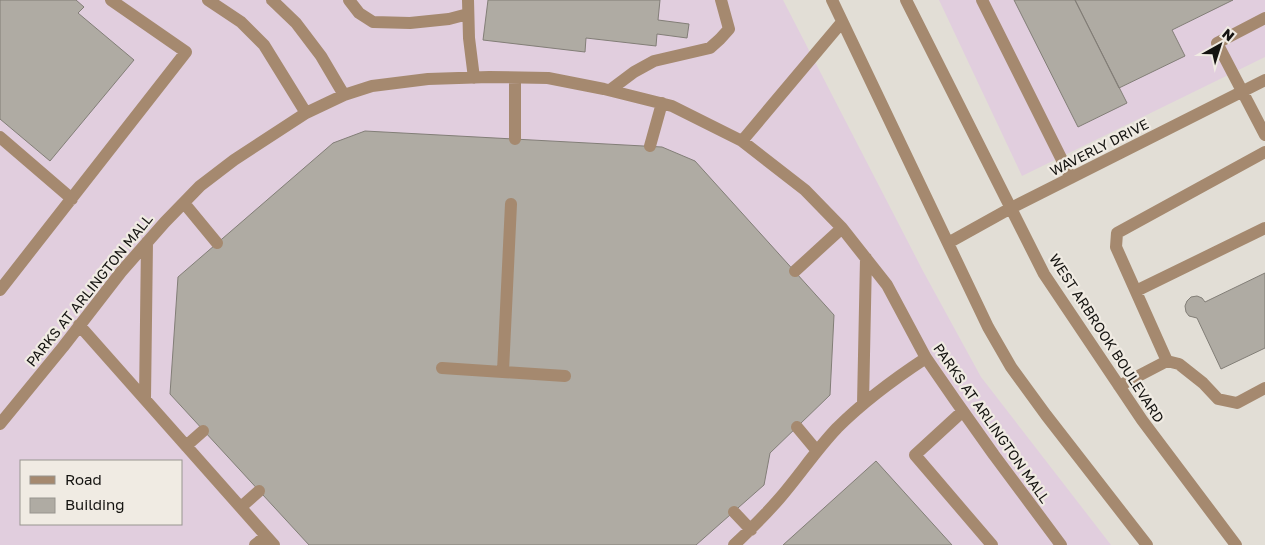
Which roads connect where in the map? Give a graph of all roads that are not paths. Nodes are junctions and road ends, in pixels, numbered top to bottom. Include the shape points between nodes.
1 (111, 0) edge
2 (272, 0) edge
3 (349, 0) edge
4 (468, 0) edge
5 (721, 0) edge
6 (832, 0) edge
7 (906, 0) edge
8 (982, 0) edge
9 (214, 2) edge
10 (468, 14) junction
11 (1265, 18) edge
12 (842, 22) junction
13 (474, 78) junction
14 (515, 78) junction
15 (1265, 80) edge
16 (610, 90) junction
17 (1243, 92) junction
18 (344, 95) junction
19 (662, 103) junction
20 (306, 113) junction
21 (1265, 135) edge
22 (0, 137) edge
23 (515, 139) dead end
24 (742, 141) junction
25 (650, 146) dead end
26 (1265, 152) edge
27 (1071, 178) junction
28 (72, 198) junction
29 (184, 203) junction
30 (511, 204) dead end
31 (1011, 208) junction
32 (842, 228) junction
33 (1265, 228) edge
34 (146, 242) junction
35 (217, 243) dead end
36 (948, 243) junction
37 (866, 258) junction
38 (795, 271) dead end
39 (0, 290) edge
40 (1136, 291) junction
41 (79, 325) junction
42 (926, 358) junction
43 (1167, 361) junction
44 (442, 368) dead end
45 (502, 371) junction
46 (564, 376) dead end
47 (1119, 386) junction
48 (1265, 388) edge
49 (145, 400) junction
50 (863, 404) junction
51 (963, 412) junction
52 (0, 424) edge
53 (797, 427) dead end
54 (203, 431) dead end
55 (186, 446) junction
56 (817, 451) junction
57 (259, 491) dead end
58 (241, 507) junction
59 (734, 512) dead end
60 (751, 530) junction
61 (270, 540) edge
62 (255, 545) edge
63 (734, 545) edge
64 (992, 545) edge
65 (1061, 545) edge
66 (1147, 545) edge
67 (1236, 545) edge

1 - 28 street via 186,52
2 - 18 street via 296,23
3 - 10 street via 359,13 373,22 410,23
4 - 10 street
5 - 16 street via 728,29 710,48 654,61
6 - 12 street
7 - 31 street, WEST ARBROOK BOULEVARD
8 - 27 street
9 - 20 street via 264,45
10 - 13 street
11 - 17 street via 1217,44
12 - 24 street
12 - 36 street
13 - 14 street, PARKS AT ARLINGTON MALL
13 - 18 street, PARKS AT ARLINGTON MALL via 428,79 372,86
14 - 16 street, PARKS AT ARLINGTON MALL via 548,78
14 - 23 street
15 - 17 street, WAVERLY DRIVE
16 - 19 street, PARKS AT ARLINGTON MALL
17 - 21 street
17 - 27 street, WAVERLY DRIVE
18 - 20 street, PARKS AT ARLINGTON MALL
19 - 24 street, PARKS AT ARLINGTON MALL
19 - 25 street
20 - 29 street, PARKS AT ARLINGTON MALL via 234,160
22 - 28 street
24 - 32 street, PARKS AT ARLINGTON MALL via 805,190
26 - 40 street via 1117,234 1116,247
27 - 31 street, WAVERLY DRIVE
28 - 39 street
29 - 34 street, PARKS AT ARLINGTON MALL
29 - 35 street
30 - 45 street
31 - 36 street, WAVERLY DRIVE
31 - 47 street, WEST ARBROOK BOULEVARD via 1044,274
32 - 37 street, PARKS AT ARLINGTON MALL
32 - 38 street
33 - 40 street
34 - 41 street, PARKS AT ARLINGTON MALL
34 - 49 street
36 - 66 street via 988,327 1011,366
37 - 42 street, PARKS AT ARLINGTON MALL via 887,285
37 - 50 street
40 - 43 street
41 - 49 street
41 - 52 street, PARKS AT ARLINGTON MALL
42 - 50 street
42 - 51 street, PARKS AT ARLINGTON MALL
43 - 47 street
43 - 48 street via 1179,364 1218,399 1237,403
44 - 45 street
45 - 46 street
47 - 67 street, WEST ARBROOK BOULEVARD
49 - 55 street
50 - 56 street
51 - 64 street via 915,455
51 - 65 street, PARKS AT ARLINGTON MALL
53 - 56 street
54 - 55 street
55 - 58 street
56 - 60 street
57 - 58 street
58 - 61 street
59 - 60 street
60 - 63 street
61 - 62 street

